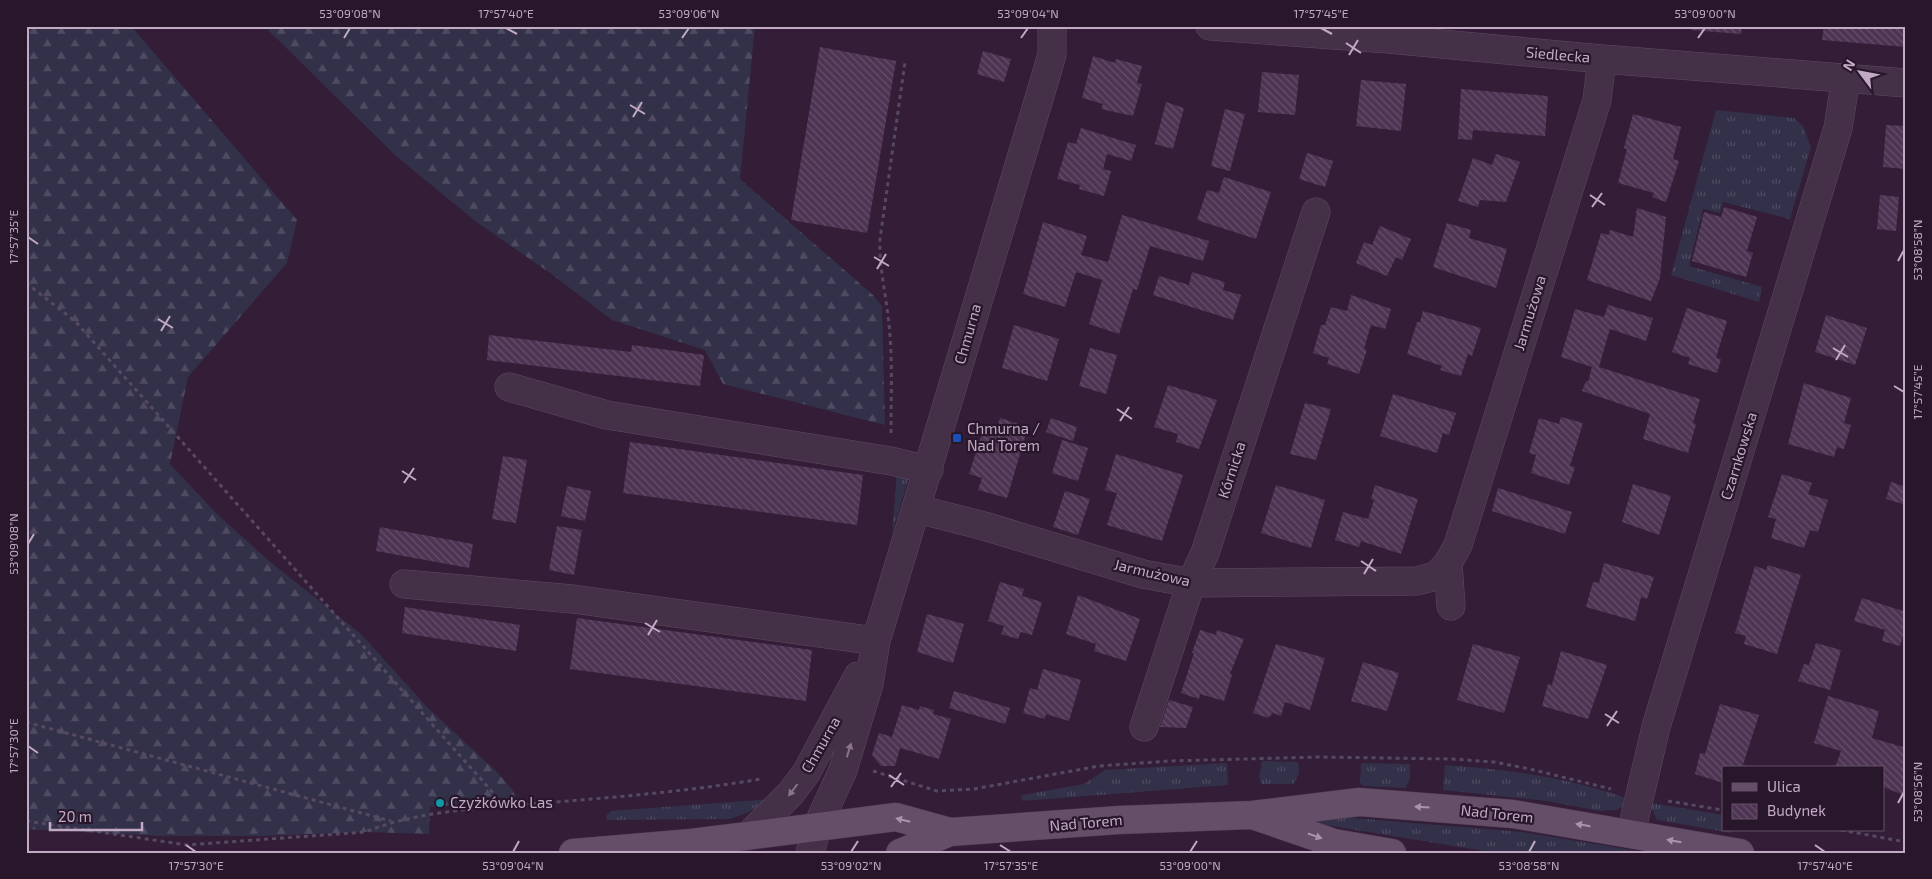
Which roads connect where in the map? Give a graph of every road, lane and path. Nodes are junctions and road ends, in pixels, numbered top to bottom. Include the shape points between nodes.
1 (1052, 26) edge
2 (1210, 26) edge
3 (1389, 32) edge
4 (1602, 59) junction
5 (1846, 78) junction
6 (1906, 83) edge
7 (1316, 212) dead end
8 (26, 283) edge
9 (509, 387) dead end
10 (928, 470) junction
11 (916, 509) junction
12 (1448, 563) junction
13 (1191, 583) junction
14 (404, 584) dead end
15 (1451, 606) dead end
16 (876, 641) junction
17 (26, 722) edge
18 (1144, 727) dead end
19 (865, 768) dead end
20 (763, 778) dead end
21 (1639, 796) junction
22 (494, 808) junction
23 (1722, 810) edge
24 (1252, 814) junction
25 (26, 822) edge
26 (392, 822) junction
27 (817, 827) junction
28 (950, 832) junction
29 (1852, 832) edge
30 (1631, 833) junction
31 (748, 836) junction
32 (1906, 842) edge
33 (691, 843) junction
34 (573, 853) edge
35 (718, 853) edge
36 (810, 853) edge
37 (900, 853) edge
38 (1392, 853) edge
39 (1740, 853) edge

1 - 10 street, Chmurna via 1052,54 1047,72
2 - 3 street, Siedlecka
3 - 4 street, Siedlecka
4 - 5 street, Siedlecka
4 - 12 street, Jarmużowa via 1597,100 1458,545
5 - 6 street, Siedlecka
5 - 21 street, Czarnkowska via 1838,128 1656,728
7 - 13 street, Kórnicka via 1205,553
8 - 22 path via 75,321 293,565 494,794
9 - 10 street via 607,415 891,461
10 - 11 street, Chmurna
11 - 13 street, Jarmużowa via 1143,574
11 - 16 street, Chmurna
12 - 13 street, Jarmużowa via 1436,576 1399,583
12 - 15 street
13 - 18 street, Kórnicka
14 - 16 street via 573,599
27 -> 16 street, Chmurna via 843,770 869,684
16 -> 31 street, Chmurna via 811,766 791,793
17 - 26 path
19 - 21 path via 937,791 974,789 1099,766 1169,761 1318,757 1452,759 1530,769
20 - 22 path via 691,790
21 - 23 path
21 - 30 street, Czarnkowska
22 - 26 path via 442,812
24 - 28 main road, Nad Torem
30 -> 24 main road, Nad Torem via 1513,814 1359,802
24 -> 38 main road, Nad Torem via 1334,843
25 - 26 path via 187,846 365,832
28 -> 27 main road, Nad Torem via 896,818
27 - 31 main road, Nad Torem
27 - 36 street, Chmurna
28 - 37 main road, Nad Torem
29 - 32 path
39 -> 30 main road, Nad Torem
31 - 33 main road, Nad Torem
33 - 34 main road, Nad Torem
33 - 35 main road

